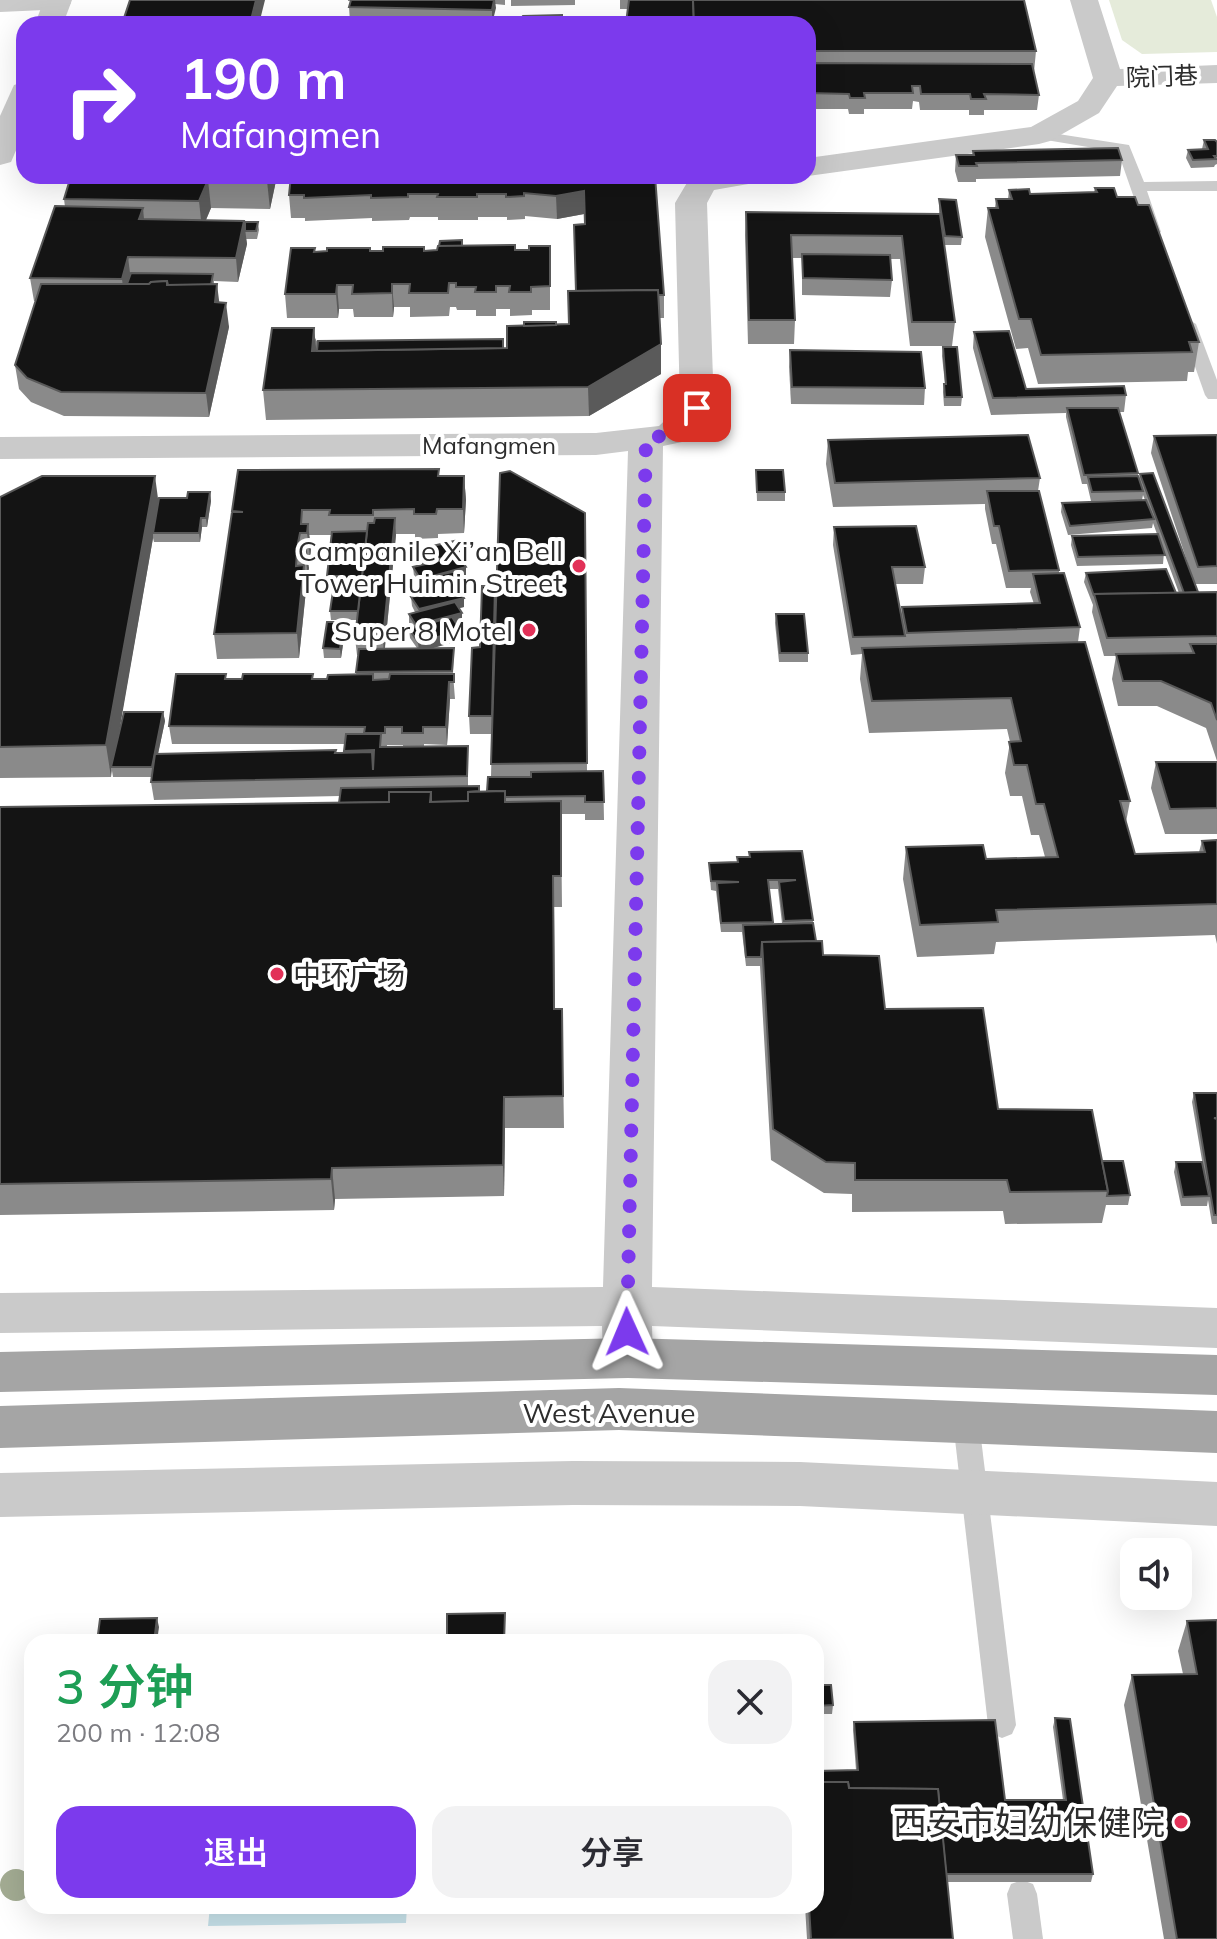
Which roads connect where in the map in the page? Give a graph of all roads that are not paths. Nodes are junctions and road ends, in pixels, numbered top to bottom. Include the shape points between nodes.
1 (1084, 0) edge
2 (0, 4) edge
3 (55, 9) edge
4 (1217, 74) edge
5 (1108, 78) junction
6 (16, 113) edge
7 (1039, 135) junction
8 (0, 156) edge
9 (816, 166) edge
10 (701, 184) edge
11 (1217, 186) edge
12 (1136, 187) junction
13 (1158, 246) edge
14 (1181, 306) edge
15 (1214, 395) dead end
16 (646, 438) junction
17 (0, 448) edge
18 (627, 1306) junction
19 (0, 1313) edge
20 (1217, 1328) edge
21 (628, 1358) junction
22 (0, 1372) edge
23 (1217, 1375) edge
24 (966, 1422) junction
25 (0, 1427) edge
26 (1217, 1432) edge
27 (973, 1492) junction
28 (0, 1495) edge
29 (1217, 1504) edge
30 (1002, 1725) dead end
31 (1022, 1894) dead end
32 (1028, 1939) edge

1 - 5 street
2 - 3 street
4 - 5 street, 院门巷
5 - 7 street via 1089,107
6 - 8 street
7 - 9 street
7 - 12 lane via 1124,148
10 - 16 street, Mafangmen via 691,203 697,408 670,435
11 - 12 lane
12 - 13 lane
14 - 15 lane
16 - 17 street, Mafangmen via 596,444
16 - 18 street
18 - 19 street
18 - 20 street
18 - 21 street
21 - 22 main road, West Avenue
21 - 23 main road, West Avenue
24 - 25 main road, West Avenue via 619,1409
24 - 26 main road, West Avenue
24 - 27 lane
27 - 28 street via 800,1484 573,1483
27 - 29 street
27 - 30 lane
31 - 32 lane

